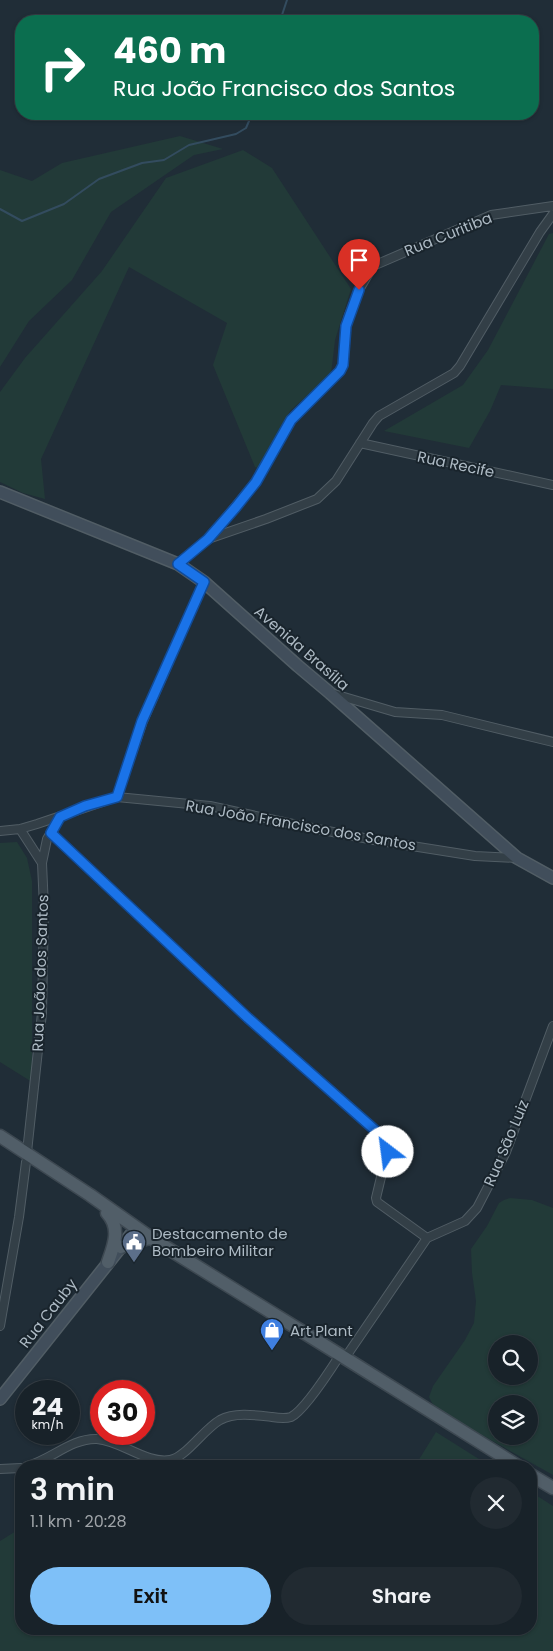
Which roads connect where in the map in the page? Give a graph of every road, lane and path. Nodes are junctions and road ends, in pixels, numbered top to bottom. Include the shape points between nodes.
1 (553, 206) edge
2 (553, 214) edge
3 (360, 443) junction
4 (553, 485) edge
5 (0, 492) edge
6 (208, 539) junction
7 (178, 564) junction
8 (204, 582) junction
9 (330, 692) junction
10 (553, 742) edge
11 (117, 797) junction
12 (60, 817) junction
13 (20, 829) junction
14 (0, 831) edge
15 (51, 833) junction
16 (517, 858) junction
17 (42, 863) junction
18 (553, 878) edge
19 (553, 1026) edge
20 (0, 1136) edge
21 (0, 1145) edge
22 (27, 1157) junction
23 (107, 1213) junction
24 (124, 1221) junction
25 (136, 1228) junction
26 (151, 1238) junction
27 (427, 1238) junction
28 (121, 1247) junction
29 (108, 1262) junction
30 (0, 1326) edge
31 (343, 1356) junction
32 (0, 1398) edge
33 (40, 1460) edge
34 (158, 1460) edge
35 (158, 1460) edge
36 (172, 1460) edge
37 (172, 1460) edge
38 (508, 1460) edge
39 (15, 1468) edge
40 (0, 1469) edge
41 (537, 1479) edge
42 (553, 1488) edge

1 - 6 street, Rua Curitiba via 491,215 373,266 359,290 346,326 340,371 291,420 256,482
2 - 3 street via 457,370 379,416
3 - 4 street, Rua Recife
3 - 6 street via 336,481 317,499
5 - 7 main road, Avenida Brasília
6 - 7 street
7 - 8 main road, Avenida Brasília
8 - 9 main road, Avenida Brasília
8 - 11 street via 142,721
9 - 10 street via 400,713 442,715
9 - 16 main road, Avenida Brasília
11 - 12 street, Rua João Francisco dos Santos
11 - 16 street, Rua João Francisco dos Santos via 210,806 374,840 475,856
12 - 13 street, Rua João Francisco dos Santos
12 - 15 street
13 - 14 street, Rua João Francisco dos Santos
13 - 17 street
15 - 17 street
15 - 27 street via 248,1018 384,1138 388,1148 376,1198 379,1204
16 - 18 main road, Avenida Brasília
17 - 22 street, Rua João dos Santos via 42,1013
19 - 27 street, Rua São Luiz via 506,1152 477,1208 465,1221
20 - 22 main road
21 - 22 main road
22 - 23 main road
22 - 24 main road via 90,1195
22 - 30 street, Rua João dos Santos
23 - 24 main road
23 - 29 main road via 116,1237
24 - 25 main road
25 - 26 main road
25 - 28 main road, Rua Cauby
26 - 28 main road
26 - 31 main road
27 - 31 street
28 - 29 main road, Rua Cauby
29 - 32 main road, Rua Cauby
31 - 37 street via 293,1416 250,1415 222,1419
31 - 38 main road
33 - 34 street via 82,1441 97,1440 122,1445
35 - 36 street
39 - 40 street
41 - 42 main road

